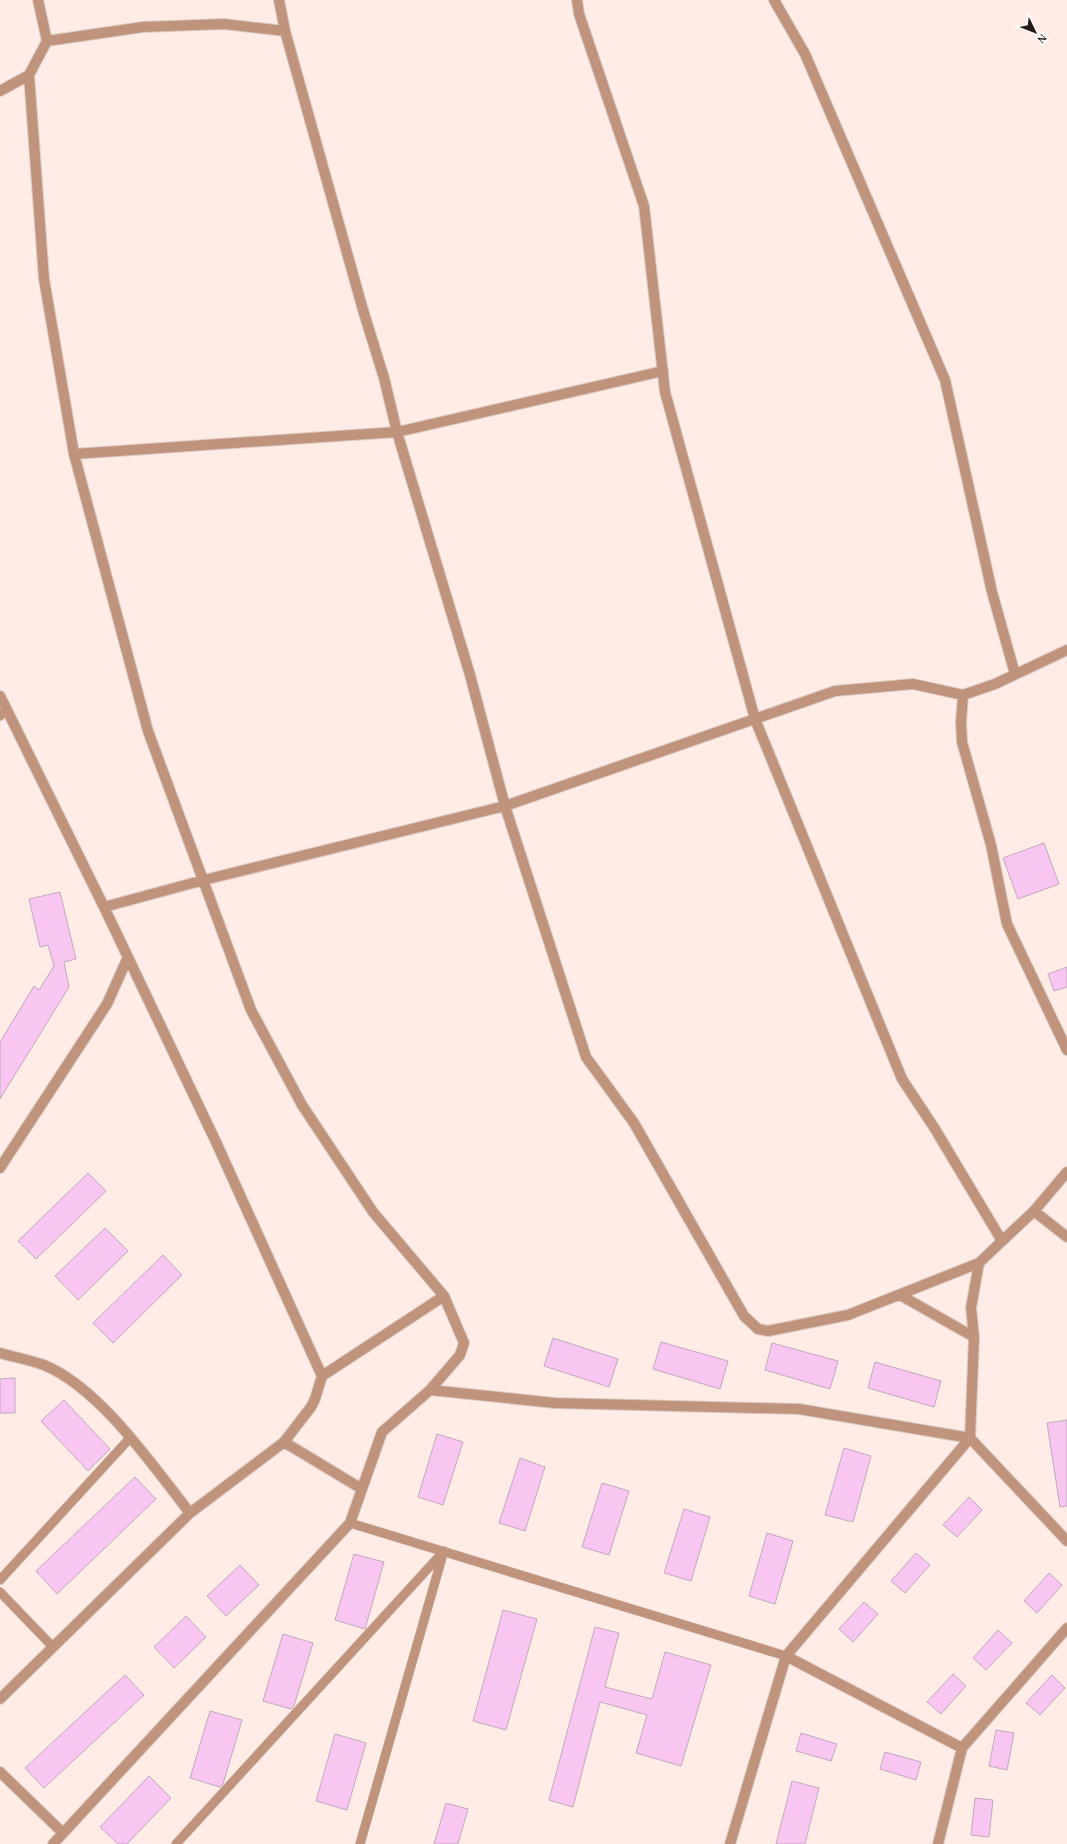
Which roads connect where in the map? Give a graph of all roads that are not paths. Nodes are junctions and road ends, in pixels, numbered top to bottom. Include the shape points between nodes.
1 (38, 0) edge
2 (279, 0) edge
3 (577, 0) edge
4 (774, 0) edge
5 (285, 31) junction
6 (47, 41) junction
7 (29, 75) junction
8 (0, 90) edge
9 (663, 371) junction
10 (397, 432) junction
11 (74, 454) junction
12 (1067, 650) edge
13 (1015, 674) junction
14 (963, 694) junction
15 (0, 696) edge
16 (3, 713) edge
17 (755, 720) junction
18 (505, 806) junction
19 (204, 880) junction
20 (104, 907) junction
21 (128, 957) junction
22 (1067, 1050) edge
23 (0, 1168) edge
24 (1067, 1172) edge
25 (1034, 1211) junction
26 (1067, 1237) edge
27 (1002, 1241) junction
28 (979, 1263) junction
29 (900, 1295) junction
30 (444, 1296) junction
31 (974, 1337) junction
32 (0, 1353) edge
33 (322, 1376) junction
34 (430, 1390) junction
35 (130, 1438) junction
36 (970, 1438) junction
37 (284, 1442) junction
38 (362, 1490) junction
39 (190, 1513) junction
40 (350, 1523) junction
41 (1067, 1541) edge
42 (444, 1551) junction
43 (0, 1580) edge
44 (0, 1592) edge
45 (1067, 1628) edge
46 (53, 1647) junction
47 (786, 1656) junction
48 (0, 1699) edge
49 (962, 1748) junction
50 (0, 1772) edge
51 (63, 1833) junction
52 (53, 1844) edge
53 (176, 1844) edge
54 (360, 1844) edge
55 (730, 1844) edge
56 (938, 1844) edge

1 - 6 street
2 - 5 street
3 - 9 street via 579,14 644,206
4 - 13 street via 805,54 945,380 992,592
5 - 6 street via 224,24 143,27
5 - 10 street via 384,378
6 - 7 street
7 - 8 street
7 - 11 street via 44,279
9 - 10 street
9 - 17 street via 665,392
10 - 11 street
10 - 18 street via 470,675
11 - 19 street via 148,731
12 - 13 street
13 - 14 street via 995,684
14 - 17 street via 913,684 834,690
14 - 22 street via 962,742 991,844 1007,924
15 - 16 street
16 - 20 street
17 - 18 street
17 - 27 street via 902,1079
18 - 19 street
18 - 29 street via 586,1057 634,1123 747,1320 758,1329 768,1331 848,1315
19 - 20 street
19 - 30 street via 251,1010 302,1105 374,1212
20 - 21 street
21 - 23 street via 107,1004
21 - 33 street
24 - 25 street
25 - 26 street
25 - 27 street
27 - 28 street
28 - 29 street
28 - 31 street via 971,1308
29 - 31 street
30 - 33 street
30 - 34 street via 463,1339 463,1348
31 - 36 street
32 - 35 street via 44,1365 67,1378 93,1397
33 - 37 street via 316,1399
34 - 36 street via 555,1403 799,1409
34 - 38 street via 382,1432
35 - 39 street
35 - 43 lane
36 - 41 street
36 - 47 street
37 - 38 street
37 - 39 street
38 - 40 street
39 - 46 street
40 - 42 lane
40 - 51 street
42 - 47 lane
42 - 53 lane
42 - 54 lane
44 - 46 lane
45 - 49 street
46 - 48 street
47 - 49 street
47 - 55 street
49 - 56 street
50 - 51 street
51 - 52 street

